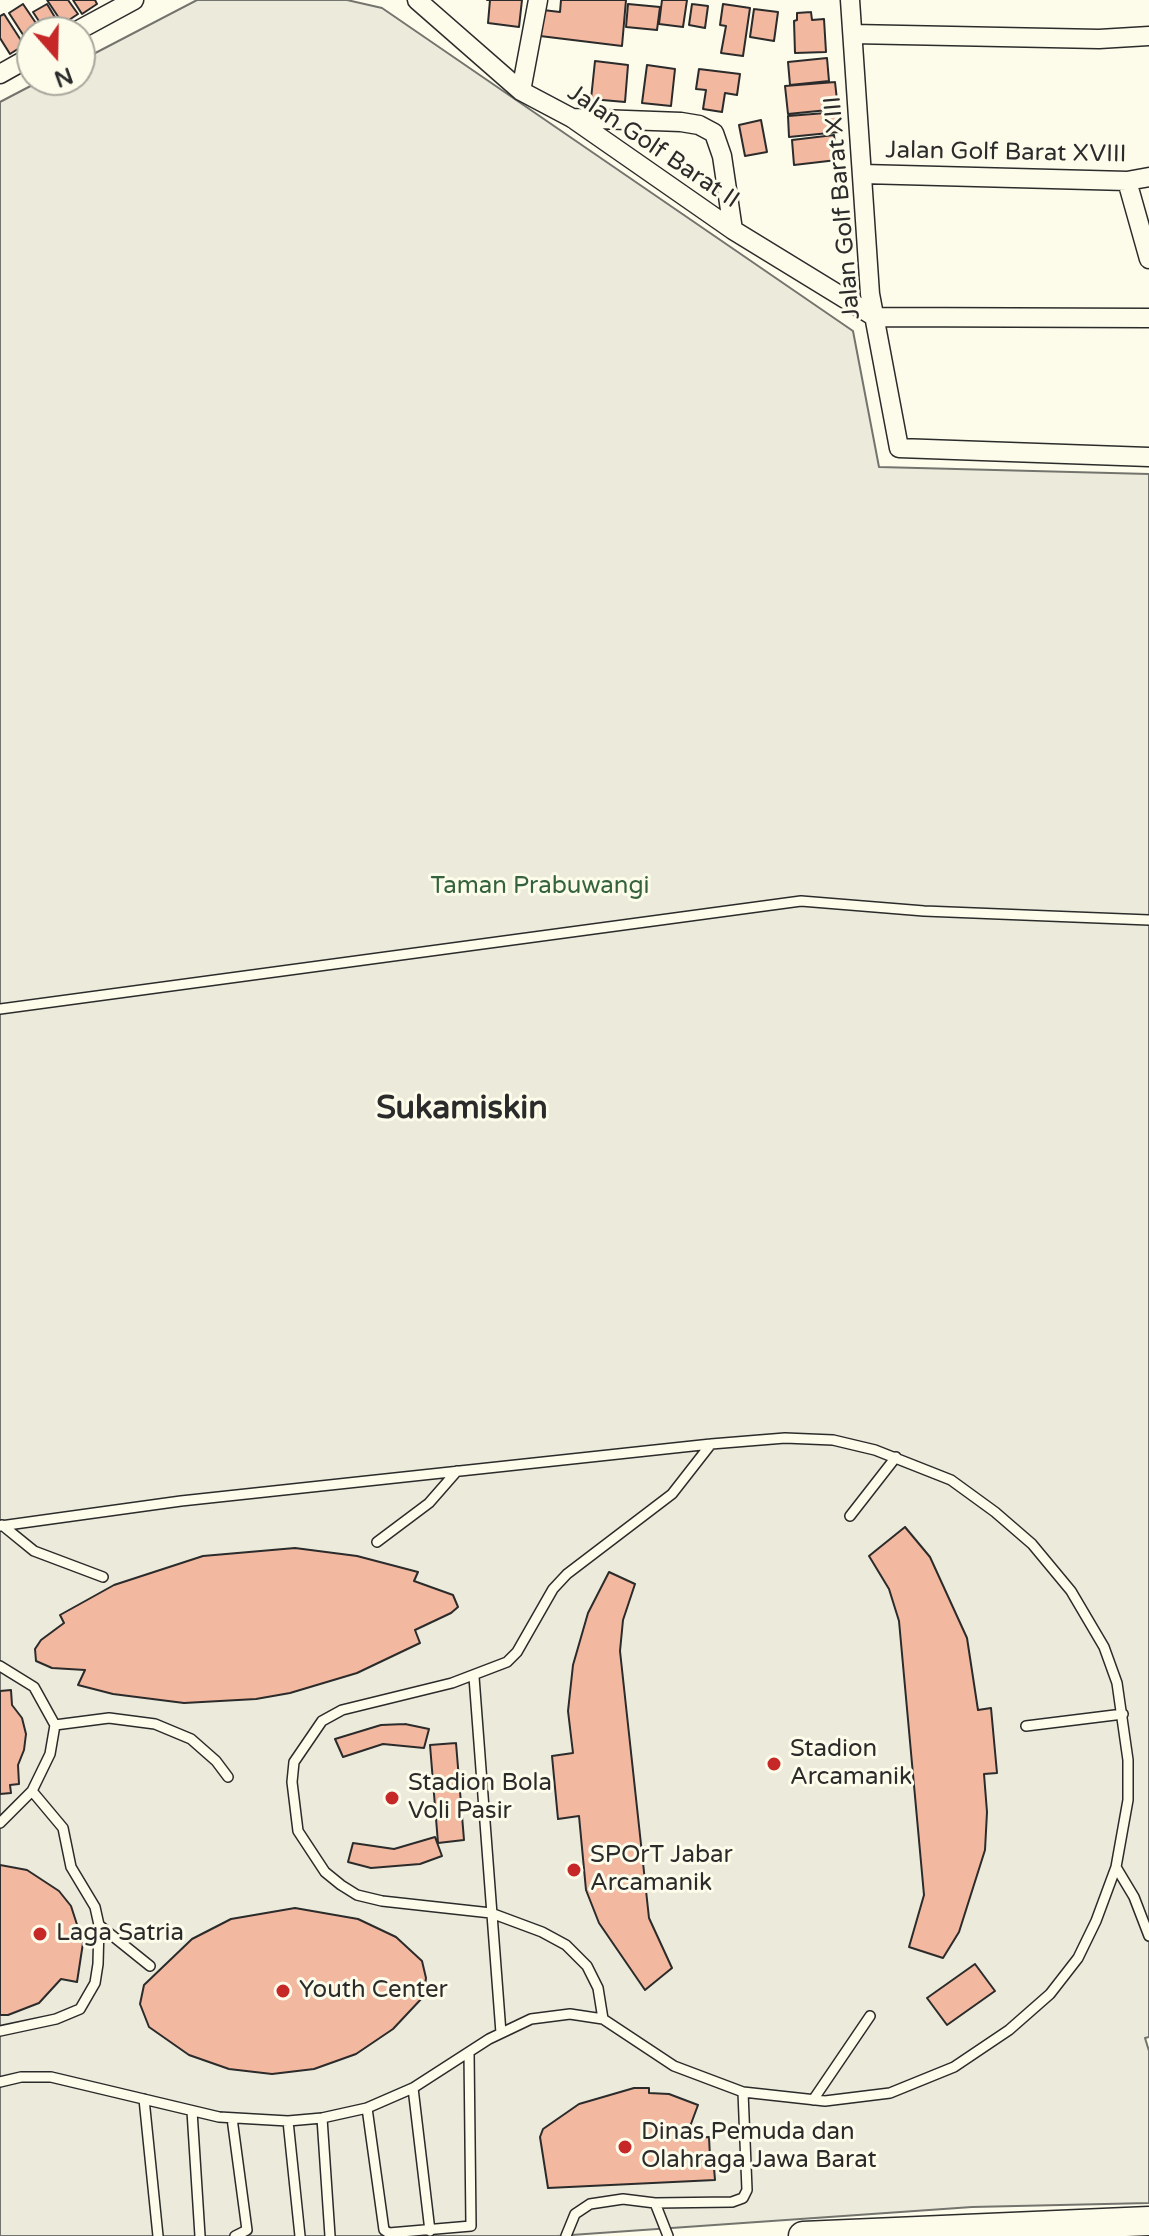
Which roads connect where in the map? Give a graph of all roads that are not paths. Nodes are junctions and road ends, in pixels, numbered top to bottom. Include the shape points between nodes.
1 (134, 0) edge
2 (417, 0) edge
3 (538, 0) edge
4 (850, 0) edge
5 (107, 6) edge
6 (853, 34) junction
7 (1149, 36) edge
8 (521, 91) junction
9 (572, 118) junction
10 (863, 174) junction
11 (1149, 177) edge
12 (1127, 181) junction
13 (733, 230) junction
14 (1149, 259) edge
15 (875, 317) junction
16 (1149, 318) edge
17 (1149, 457) edge
18 (1149, 920) edge
19 (0, 1009) edge
20 (711, 1444) junction
21 (896, 1457) junction
22 (457, 1471) junction
23 (850, 1516) dead end
24 (1, 1526) edge
25 (377, 1542) dead end
26 (103, 1577) dead end
27 (0, 1666) edge
28 (474, 1677) junction
29 (1123, 1714) junction
30 (55, 1725) junction
31 (1026, 1726) dead end
32 (228, 1777) dead end
33 (32, 1791) junction
34 (0, 1823) edge
35 (1116, 1867) junction
36 (491, 1913) junction
37 (99, 1925) junction
38 (1149, 1936) edge
39 (150, 1966) dead end
40 (870, 2016) dead end
41 (603, 2019) junction
42 (0, 2031) edge
43 (501, 2033) junction
44 (469, 2052) junction
45 (0, 2082) edge
46 (413, 2088) junction
47 (743, 2092) junction
48 (144, 2099) junction
49 (813, 2100) junction
50 (367, 2108) junction
51 (192, 2111) junction
52 (232, 2118) junction
53 (322, 2118) junction
54 (288, 2121) junction
55 (655, 2203) junction
56 (1149, 2221) edge
57 (430, 2231) junction
58 (158, 2236) edge
59 (200, 2236) edge
60 (235, 2236) edge
61 (300, 2236) edge
62 (330, 2236) edge
63 (566, 2236) edge
64 (668, 2236) edge
65 (803, 2236) edge

1 - 5 street
2 - 8 street, Jalan Golf Barat II
3 - 8 street
4 - 6 street, Jalan Golf Barat XIII
6 - 7 street
6 - 10 street, Jalan Golf Barat XIII
8 - 9 street, Jalan Golf Barat II
9 - 13 street, Jalan Golf Barat II
9 - 13 street via 681,122 714,133
10 - 12 street, Jalan Golf Barat XVIII
10 - 15 street, Jalan Golf Barat XIII
11 - 12 street, Jalan Golf Barat XVIII
12 - 14 street
13 - 15 street, Jalan Golf Barat II
15 - 16 street
15 - 17 street, Jalan Golf Barat XIII via 897,445 903,450
18 - 19 lane via 801,901
20 - 21 lane via 833,1440
20 - 22 lane
20 - 28 lane via 672,1494 567,1574 507,1662
21 - 23 lane
21 - 29 lane via 951,1480 1032,1544 1071,1591 1104,1647
22 - 24 lane
22 - 25 lane via 429,1503
24 - 26 lane via 34,1551
27 - 30 lane via 34,1687
28 - 36 lane
28 - 36 lane via 342,1710 322,1721 294,1762 292,1782 298,1831 325,1872 341,1885 382,1901
29 - 31 lane
29 - 35 lane via 1128,1800
30 - 32 lane via 109,1718 155,1724 191,1739
30 - 33 lane via 50,1754
33 - 34 lane
33 - 37 lane via 63,1828 71,1867 92,1901
35 - 38 lane
35 - 49 lane via 1078,1958 1050,1994 1009,2030 954,2067 890,2093
36 - 41 lane via 566,1945 594,1977
36 - 43 lane
37 - 39 lane
37 - 42 lane via 95,1983 80,2009
40 - 49 lane
41 - 43 lane via 570,2014 531,2019
41 - 47 lane via 674,2066
43 - 44 lane
44 - 46 lane
44 - 57 lane via 473,2222
45 - 48 lane via 51,2077
46 - 50 lane
46 - 57 lane
47 - 49 lane
47 - 55 lane via 743,2198
48 - 51 lane
48 - 58 lane
50 - 53 lane
50 - 57 lane via 383,2228 389,2233
51 - 52 lane
51 - 59 lane
52 - 54 lane
52 - 60 lane via 247,2230
53 - 54 lane
53 - 62 lane
54 - 61 lane
55 - 63 lane via 623,2199 590,2204 575,2214
55 - 64 lane
56 - 65 main road

